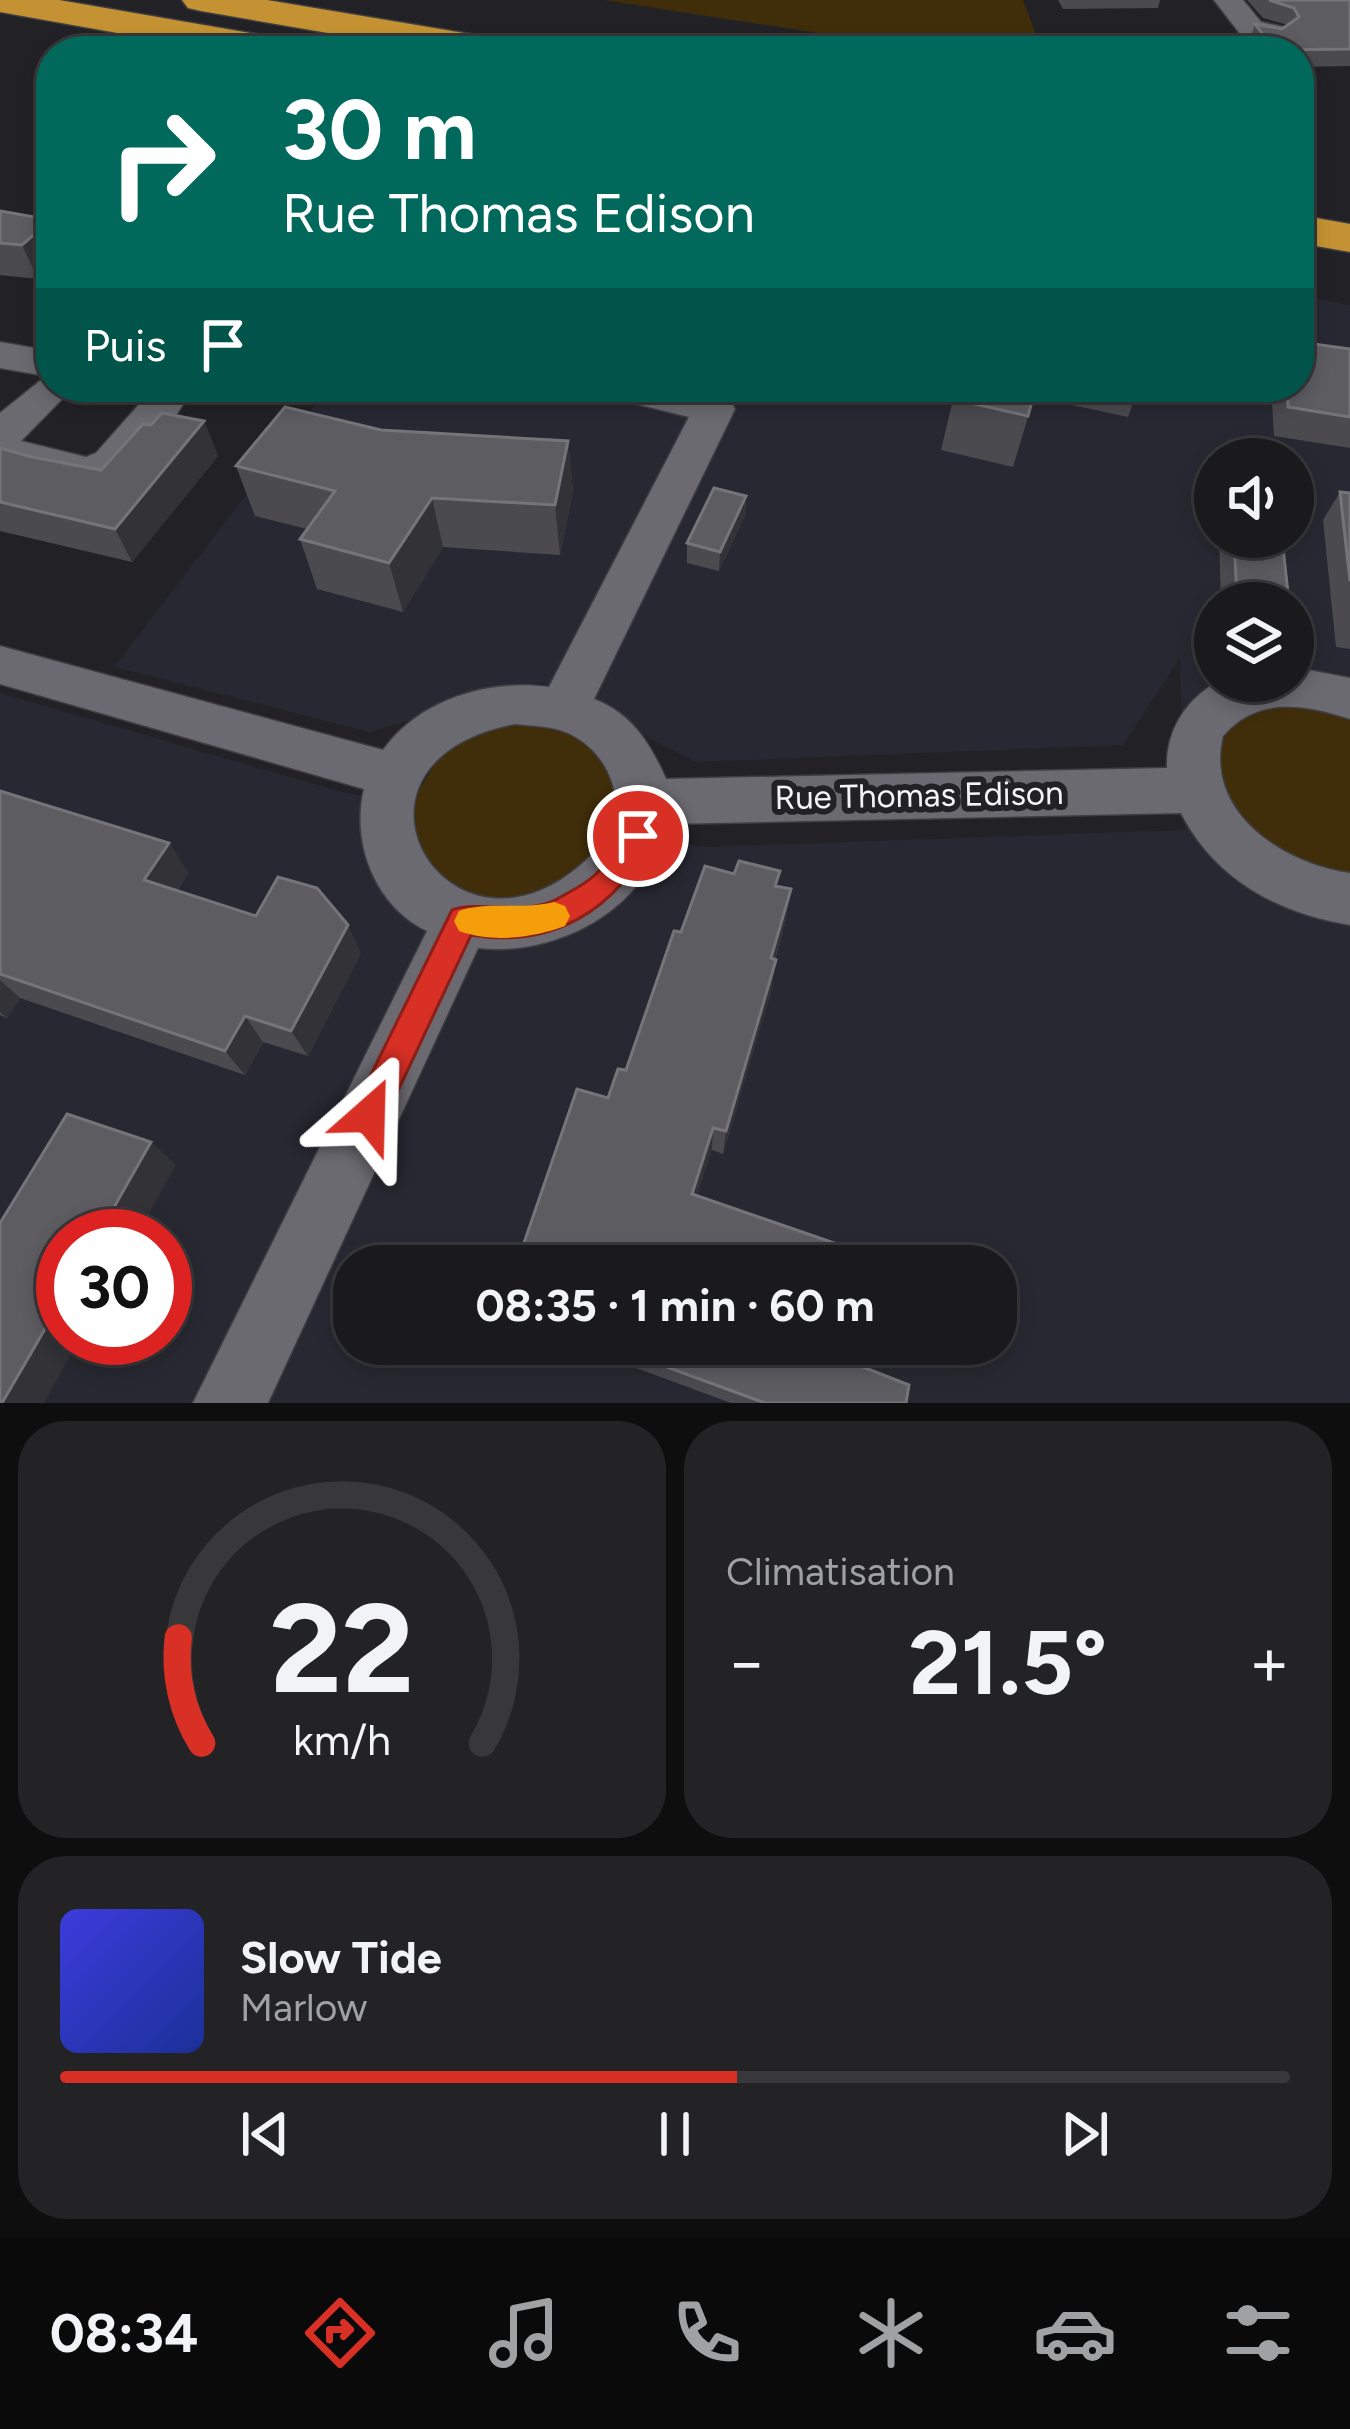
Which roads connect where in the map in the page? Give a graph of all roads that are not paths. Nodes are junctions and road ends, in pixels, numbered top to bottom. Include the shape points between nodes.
1 (201, 0) edge
2 (1228, 0) edge
3 (0, 2) edge
4 (1273, 33) edge
5 (196, 36) edge
6 (412, 36) edge
7 (1314, 190) edge
8 (1350, 196) edge
9 (1314, 232) edge
10 (1350, 238) edge
11 (0, 355) edge
12 (36, 361) edge
13 (37, 402) edge
14 (163, 402) edge
15 (684, 402) edge
16 (0, 437) edge
17 (0, 451) edge
18 (0, 664) edge
19 (1350, 699) edge
20 (563, 710) junction
21 (395, 776) junction
22 (1196, 790) junction
23 (643, 805) junction
24 (1350, 899) edge
25 (463, 920) junction
26 (230, 1403) edge

1 - 6 highway
2 - 4 street via 1251,29
3 - 5 highway
7 - 8 highway
9 - 10 highway
11 - 12 street
13 - 16 street
14 - 17 street via 96,471
15 - 20 street via 714,409
18 - 21 street
19 - 22 street via 1297,686 1224,700 1201,723 1192,754
20 - 21 street via 515,704 467,714 424,740
20 - 23 street via 620,745
21 - 25 street via 383,818 391,861 419,897
22 - 23 street, Rue Thomas Edison
22 - 24 street via 1246,856 1286,881
23 - 25 street via 626,861 584,902 525,923
25 - 26 street

